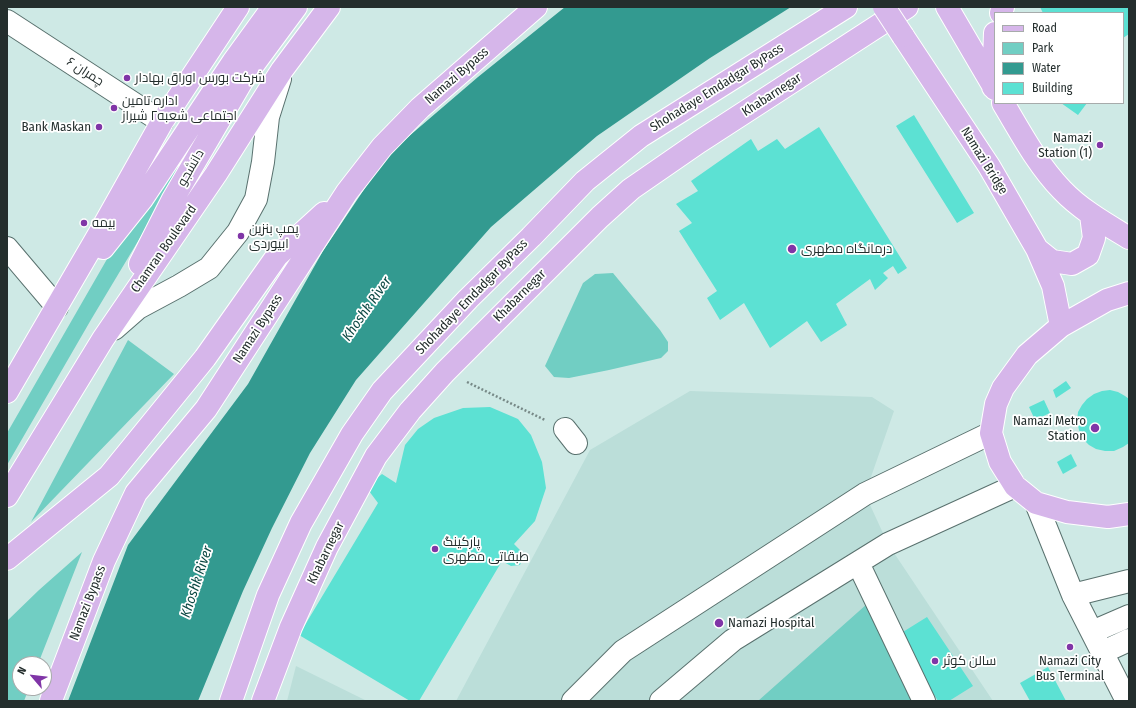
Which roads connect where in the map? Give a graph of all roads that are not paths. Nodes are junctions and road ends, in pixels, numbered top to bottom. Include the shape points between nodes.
1 (238, 7) edge
2 (273, 7) edge
3 (296, 7) edge
4 (330, 7) edge
5 (536, 7) edge
6 (846, 7) edge
7 (884, 7) edge
8 (907, 7) edge
9 (947, 7) edge
10 (7, 21) edge
11 (282, 70) junction
12 (994, 88) edge
13 (1004, 104) edge
14 (162, 122) junction
15 (347, 192) junction
16 (1091, 215) junction
17 (1129, 238) edge
18 (7, 248) edge
19 (1036, 248) junction
20 (1129, 293) edge
21 (57, 307) junction
22 (1061, 326) junction
23 (103, 339) junction
24 (7, 392) edge
25 (991, 433) junction
26 (1015, 486) junction
27 (7, 496) edge
28 (1036, 503) junction
29 (1129, 514) edge
30 (7, 559) edge
31 (858, 563) junction
32 (1129, 581) edge
33 (1073, 595) junction
34 (1129, 616) edge
35 (1092, 632) junction
36 (1129, 640) edge
37 (1103, 652) junction
38 (1125, 686) edge
39 (51, 701) edge
40 (231, 701) edge
41 (263, 701) edge
42 (573, 701) edge
43 (661, 701) edge
44 (924, 701) edge

1 - 14 main road
2 - 21 main road, دانشجو via 233,62 142,199
3 - 23 main road, دانشجو via 245,76 173,199
4 - 11 main road, Chamran Boulevard
5 - 15 main road, Namazi Bypass via 420,108 382,147
6 - 40 main road, Shohadaye Emdadgar ByPass via 641,136 586,181 468,299 382,391 352,434 301,523 268,596
7 - 19 main road, Namazi Bridge, bridge via 989,166
8 - 41 main road, Khabarnegar via 631,189 444,372 376,456 327,547 291,627
9 - 12 main road
10 - 14 street, ۶ چمران
11 - 23 main road, Chamran Boulevard via 216,174
11 - 23 street via 268,117 256,199 238,232 209,268 138,308
13 - 16 main road via 1036,159 1062,190
14 - 21 main road
15 - 30 main road via 277,256 204,358 109,476
15 - 39 main road, Namazi Bypass via 206,408 136,493 104,561
16 - 17 main road
16 - 19 main road via 1094,238 1088,255 1072,264 1052,261
18 - 21 street
19 - 22 main road, Namazi Bridge via 1053,286
20 - 22 main road via 1107,300
21 - 24 main road
22 - 25 main road via 1027,355 1003,388 996,404
23 - 27 main road, Chamran Boulevard
25 - 26 main road via 1000,462
25 - 42 street via 865,494 623,651
26 - 28 main road
26 - 31 street via 888,544
28 - 29 main road via 1067,512 1108,517
28 - 33 street
31 - 43 street via 733,640
31 - 44 street
32 - 33 street
33 - 35 street
34 - 35 street
35 - 37 street
36 - 37 street
37 - 38 street

